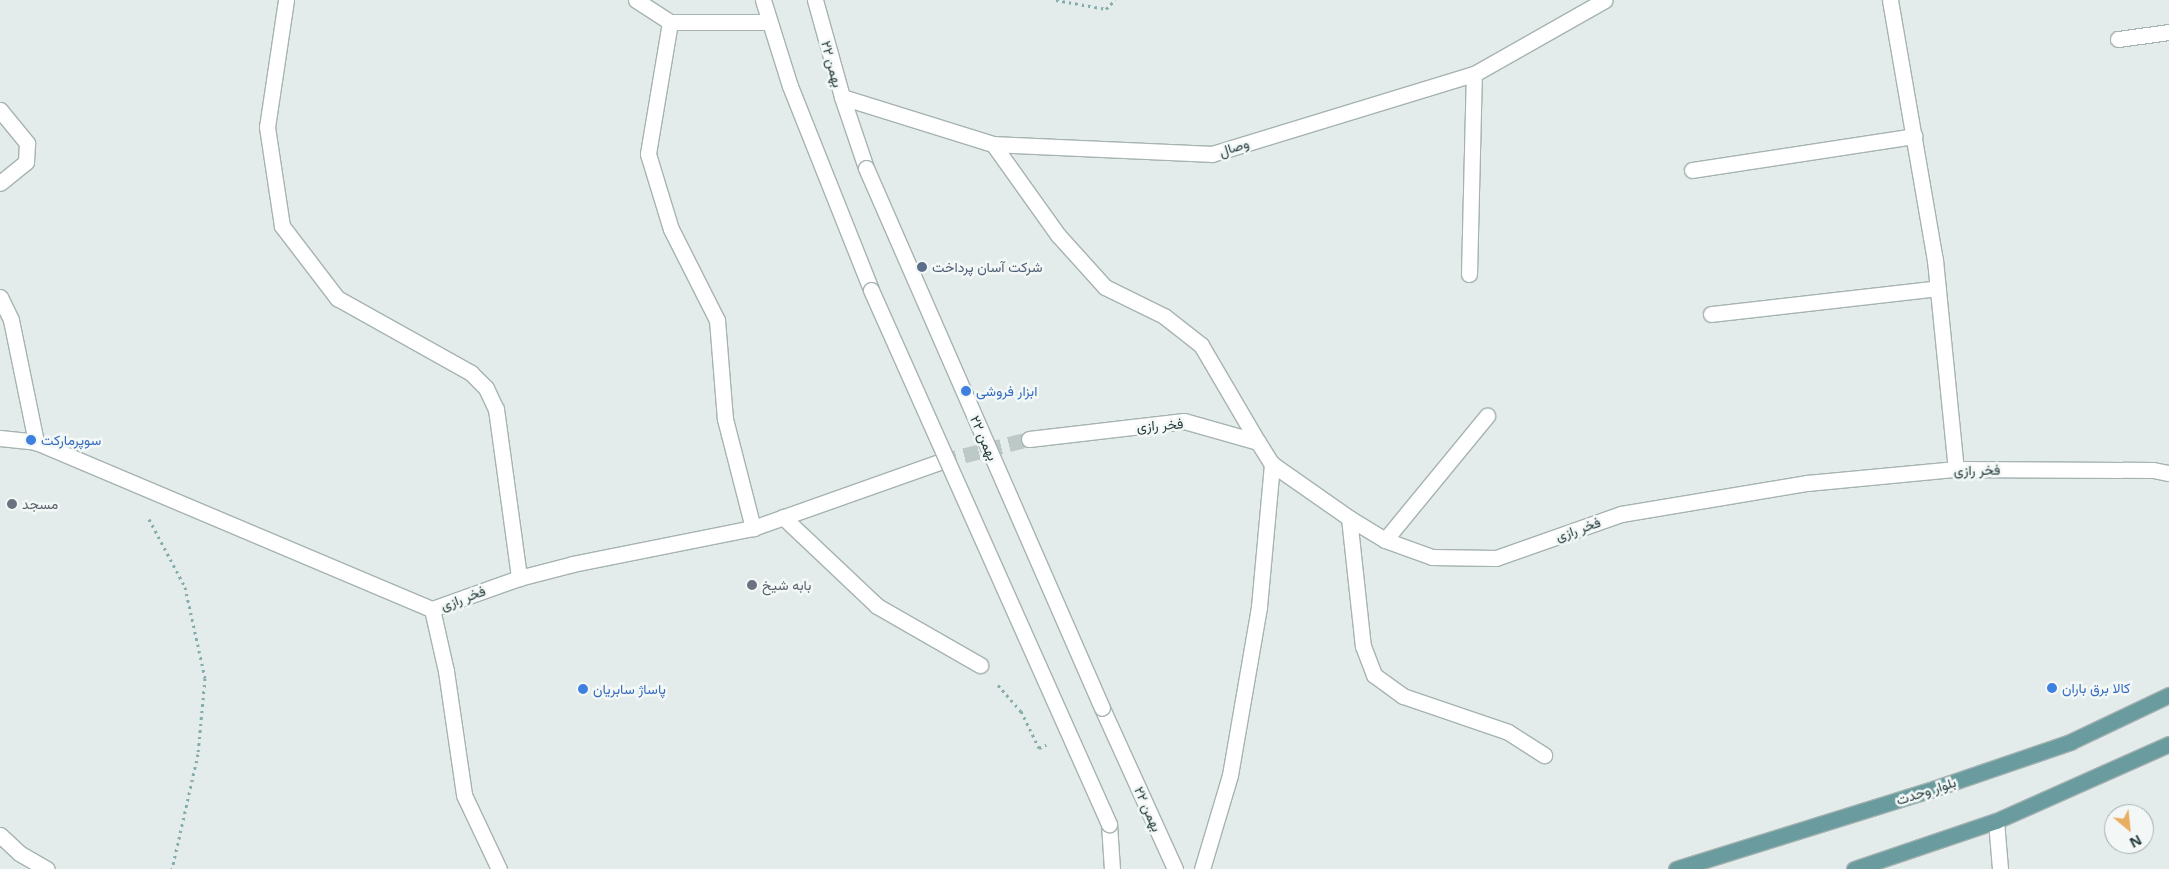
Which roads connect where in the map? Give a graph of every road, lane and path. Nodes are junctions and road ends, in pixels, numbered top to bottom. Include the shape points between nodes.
1 (286, 0) edge
2 (636, 0) edge
3 (763, 0) edge
4 (815, 0) edge
5 (1056, 0) edge
6 (1115, 0) edge
7 (1605, 0) edge
8 (1890, 0) edge
9 (670, 22) junction
10 (768, 22) junction
11 (2169, 32) edge
12 (2118, 39) dead end
13 (1474, 74) junction
14 (842, 97) junction
15 (0, 110) edge
16 (1914, 136) junction
17 (993, 144) junction
18 (1692, 170) dead end
19 (0, 183) edge
20 (1469, 274) dead end
21 (1938, 288) junction
22 (0, 297) edge
23 (1711, 314) dead end
24 (1487, 416) dead end
25 (0, 438) edge
26 (1029, 439) tunnel mouth
27 (36, 442) junction
28 (1258, 442) junction
29 (942, 461) tunnel mouth
30 (1272, 464) junction
31 (1956, 469) junction
32 (2169, 473) edge
33 (146, 514) dead end
34 (783, 517) junction
35 (1348, 518) junction
36 (754, 528) junction
37 (1385, 540) junction
38 (519, 578) junction
39 (432, 609) junction
40 (980, 665) joint
41 (2169, 695) edge
42 (1022, 711) dead end
43 (2169, 744) edge
44 (1544, 755) dead end
45 (1996, 821) junction
46 (0, 835) edge
47 (47, 869) edge
48 (172, 869) edge
49 (499, 869) edge
50 (1112, 869) edge
51 (1175, 869) edge
52 (1202, 869) edge
53 (1676, 869) edge
54 (1854, 869) edge
55 (2000, 869) edge

1 - 38 street via 266,127 282,226 337,298 471,373 486,388 496,409
2 - 9 street
3 - 10 street
4 - 14 street, ۲۲ بهمن
5 - 6 path via 1106,9
7 - 13 street, وصال
8 - 16 street
9 - 10 street
9 - 36 street via 648,154 671,229 717,320 725,419
10 - 50 street, bridge via 871,290 1109,824
11 - 12 street
13 - 17 street, وصال via 1212,154
13 - 20 street
14 - 17 street, وصال
14 - 51 street, ۲۲ بهمن, bridge via 866,168
15 - 19 street via 27,143 26,162
16 - 18 street
16 - 21 street
17 - 28 street via 1058,234 1105,287 1164,316 1200,345
21 - 23 street
21 - 31 street
22 - 27 street via 11,320
24 - 37 street
25 - 27 street, فخر رازی
26 - 28 street, فخر رازی via 1184,421
27 - 39 street, فخر رازی
28 - 30 street, فخر رازی
29 - 34 street, فخر رازی
30 - 35 street, فخر رازی
30 - 52 street via 1259,607 1233,755
31 - 32 street, فخر رازی via 2154,470
31 - 37 street, فخر رازی via 1807,483 1621,514 1496,558 1432,557
33 - 48 path via 185,587 205,678 198,754
34 - 36 street, فخر رازی
34 - 40 street via 877,606
35 - 37 street, فخر رازی
35 - 44 street via 1363,646 1374,675 1403,696 1508,732
36 - 38 street, فخر رازی
38 - 39 street, فخر رازی
39 - 49 street via 446,671 464,795
40 - 42 path
41 - 53 main road, بلوار وحدت via 2070,742 1936,788
43 - 45 main road
45 - 54 main road
45 - 55 street
46 - 47 street via 19,853

